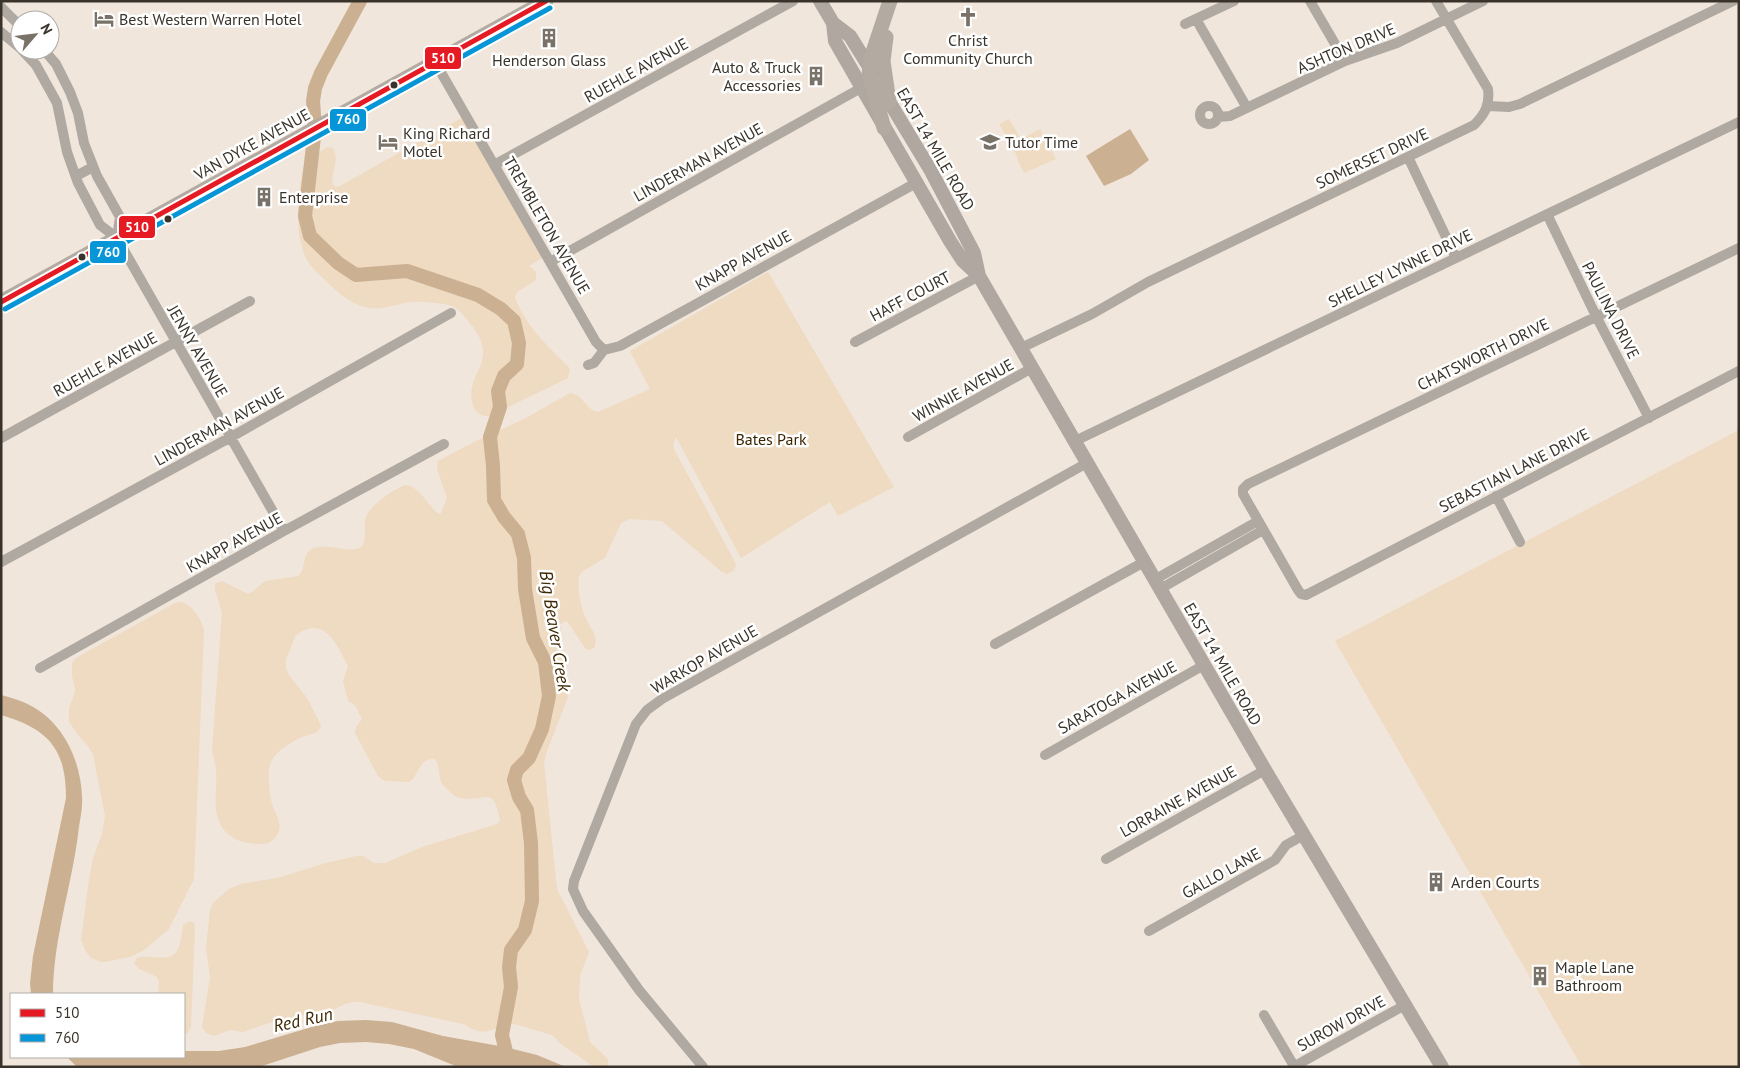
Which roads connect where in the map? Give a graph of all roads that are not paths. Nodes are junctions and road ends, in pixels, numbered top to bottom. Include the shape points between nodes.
1 (546, 1) edge
2 (793, 1) edge
3 (820, 1) edge
4 (890, 1) edge
5 (898, 1) edge
6 (1234, 1) edge
7 (1310, 1) edge
8 (1436, 1) edge
9 (1483, 1) edge
10 (1732, 1) edge
11 (1, 6) edge
12 (10, 17) edge
13 (1196, 19) junction
14 (1446, 19) junction
15 (833, 23) junction
16 (1185, 24) dead end
17 (32, 60) edge
18 (53, 60) edge
19 (1345, 61) junction
20 (436, 62) junction
21 (869, 67) junction
22 (861, 88) junction
23 (70, 92) junction
24 (889, 102) junction
25 (57, 103) junction
26 (1488, 106) junction
27 (1247, 108) junction
28 (1218, 117) dead end
29 (1739, 122) edge
30 (884, 128) junction
31 (1408, 158) junction
32 (494, 165) junction
33 (93, 167) junction
34 (76, 176) junction
35 (916, 182) junction
36 (1547, 214) junction
37 (116, 238) junction
38 (1739, 248) edge
39 (1456, 258) junction
40 (550, 262) junction
41 (979, 276) junction
42 (250, 301) dead end
43 (1, 302) edge
44 (451, 313) dead end
45 (1596, 316) junction
46 (175, 342) junction
47 (855, 342) dead end
48 (1021, 348) junction
49 (604, 350) junction
50 (588, 365) dead end
51 (1032, 368) junction
52 (1739, 371) edge
53 (1649, 418) junction
54 (231, 437) junction
55 (1, 438) edge
56 (908, 438) dead end
57 (1075, 441) junction
58 (444, 444) dead end
59 (1087, 462) junction
60 (1496, 496) junction
61 (1261, 525) junction
62 (284, 531) junction
63 (1520, 542) dead end
64 (1, 562) edge
65 (1144, 562) junction
66 (1157, 584) junction
67 (995, 644) dead end
68 (1204, 665) junction
69 (40, 668) dead end
70 (1045, 755) dead end
71 (1265, 770) junction
72 (1304, 835) junction
73 (1106, 859) dead end
74 (1149, 930) dead end
75 (1405, 1005) junction
76 (1264, 1014) dead end
77 (1293, 1066) edge
78 (703, 1067) edge
79 (1442, 1067) edge

1 - 20 main road, VAN DYKE AVENUE
2 - 32 street, RUEHLE AVENUE
3 - 15 main road, EAST 14 MILE ROAD
4 - 21 main road
5 - 24 main road via 883,53
6 - 13 street
7 - 19 street
8 - 14 street
9 - 14 street, ASHTON DRIVE
10 - 26 street via 1520,104
11 - 12 street
13 - 16 street
13 - 27 street
14 - 19 street, ASHTON DRIVE via 1397,43
14 - 26 street via 1488,89
15 - 21 main road, EAST 14 MILE ROAD via 850,36
15 - 22 main road, EAST 14 MILE ROAD via 835,41
17 - 25 street, JENNY AVENUE
18 - 23 street
19 - 27 street, ASHTON DRIVE
20 - 32 street, TREMBLETON AVENUE
20 - 37 main road, VAN DYKE AVENUE
21 - 24 main road, EAST 14 MILE ROAD
21 - 30 main road via 870,82
22 - 30 main road, EAST 14 MILE ROAD
22 - 40 street, LINDERMAN AVENUE
23 - 25 street
23 - 33 street
24 - 41 main road, EAST 14 MILE ROAD via 931,171 974,253
25 - 34 street, JENNY AVENUE via 67,152
26 - 31 street, SOMERSET DRIVE via 1474,125
27 - 28 street, ASHTON DRIVE via 1230,116
29 - 36 street, SHELLEY LYNNE DRIVE
30 - 35 main road, EAST 14 MILE ROAD
31 - 39 street
31 - 48 street, SOMERSET DRIVE via 1148,282 1092,314
32 - 40 street, TREMBLETON AVENUE
33 - 34 street
33 - 37 street via 120,217
34 - 37 street, JENNY AVENUE via 100,225
35 - 41 main road, EAST 14 MILE ROAD via 963,261
35 - 49 street, KNAPP AVENUE via 620,346
36 - 39 street, SHELLEY LYNNE DRIVE
36 - 45 street, PAULINA DRIVE
37 - 43 main road, VAN DYKE AVENUE
37 - 46 street, JENNY AVENUE
38 - 45 street, CHATSWORTH DRIVE
39 - 57 street, SHELLEY LYNNE DRIVE
40 - 49 street, TREMBLETON AVENUE via 596,342
41 - 47 street, HAFF COURT
41 - 48 main road, EAST 14 MILE ROAD
42 - 46 street, RUEHLE AVENUE
44 - 54 street, LINDERMAN AVENUE
45 - 53 street, PAULINA DRIVE
45 - 61 street, CHATSWORTH DRIVE via 1248,484 1243,489 1244,496
46 - 54 street, JENNY AVENUE
46 - 55 street, RUEHLE AVENUE
48 - 51 main road, EAST 14 MILE ROAD
49 - 50 street, KNAPP AVENUE
51 - 56 street, WINNIE AVENUE
51 - 57 main road, EAST 14 MILE ROAD
52 - 53 street, SEBASTIAN LANE DRIVE
53 - 60 street, SEBASTIAN LANE DRIVE
54 - 62 street, JENNY AVENUE
54 - 64 street, LINDERMAN AVENUE
57 - 59 main road, EAST 14 MILE ROAD
58 - 62 street, KNAPP AVENUE
59 - 65 main road, EAST 14 MILE ROAD
59 - 78 street, WARKOP AVENUE via 662,699 636,724 573,889 583,911 639,990
60 - 61 street, SEBASTIAN LANE DRIVE via 1303,595
60 - 63 street
61 - 66 street
62 - 69 street, KNAPP AVENUE
65 - 66 main road, EAST 14 MILE ROAD
65 - 67 street
66 - 68 main road, EAST 14 MILE ROAD
68 - 70 street, SARATOGA AVENUE
68 - 71 main road, EAST 14 MILE ROAD
71 - 72 main road, EAST 14 MILE ROAD
71 - 73 street, LORRAINE AVENUE
72 - 74 street, GALLO LANE via 1286,845 1275,860
72 - 75 main road, EAST 14 MILE ROAD
75 - 77 street, SUROW DRIVE
75 - 79 main road, EAST 14 MILE ROAD
76 - 77 street

